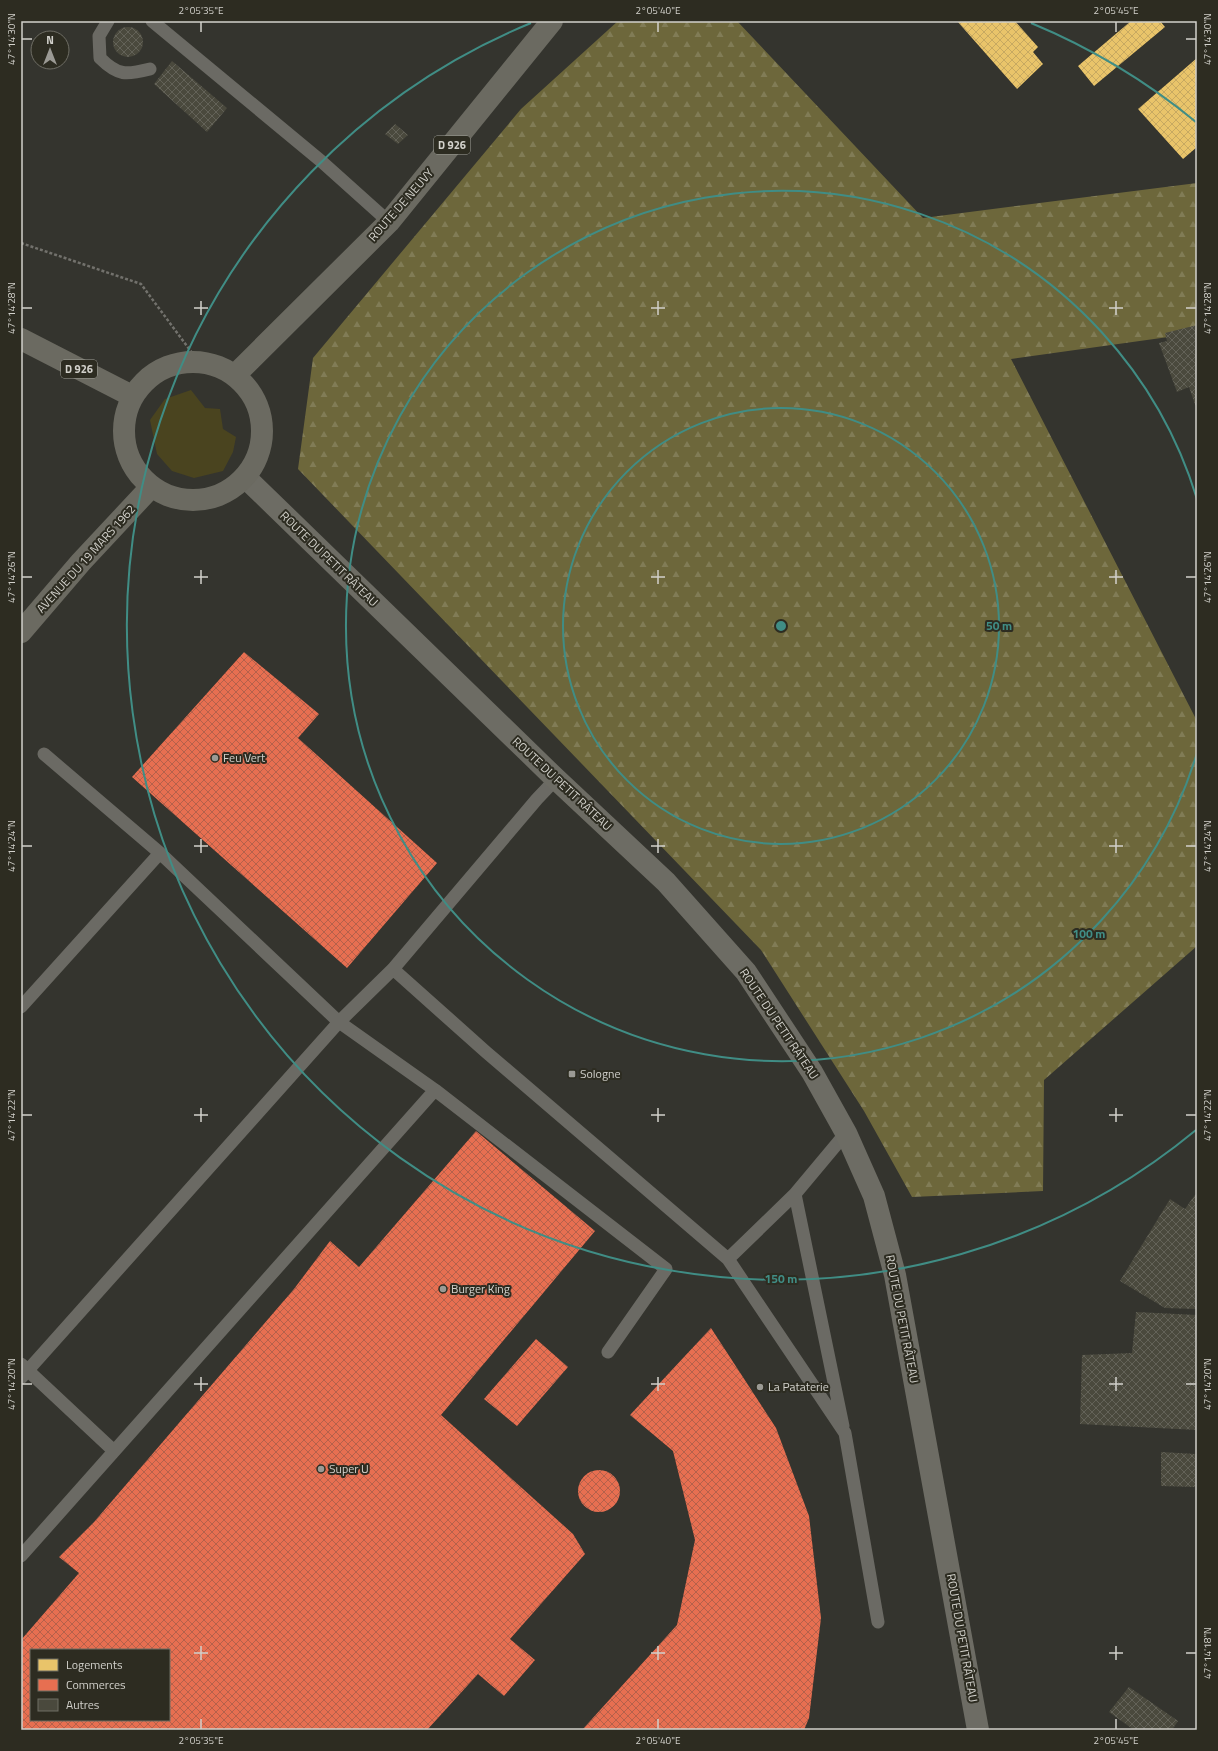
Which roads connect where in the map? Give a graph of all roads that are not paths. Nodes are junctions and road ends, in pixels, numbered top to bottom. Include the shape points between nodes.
1 (108, 21) edge
2 (152, 21) edge
3 (552, 21) edge
4 (150, 69) dead end
5 (389, 222) junction
6 (21, 339) edge
7 (235, 375) junction
8 (132, 396) junction
9 (245, 477) junction
10 (151, 487) junction
11 (21, 632) edge
12 (44, 754) dead end
13 (556, 779) junction
14 (160, 853) junction
15 (393, 969) junction
16 (21, 1007) edge
17 (339, 1022) junction
18 (435, 1090) junction
19 (846, 1133) junction
20 (795, 1194) junction
21 (728, 1259) junction
22 (608, 1352) dead end
23 (23, 1371) edge
24 (845, 1433) junction
25 (114, 1451) junction
26 (21, 1556) edge
27 (878, 1622) dead end
28 (978, 1730) edge

1 - 4 lane via 99,36 100,58 112,70 132,74
2 - 5 lane via 321,161
3 - 5 main road, ROUTE DE NEUVY / D 926
5 - 7 main road, ROUTE DE NEUVY / D 926
6 - 8 main road, D 926
7 - 8 main road via 218,365 198,361 179,362 160,369 144,380
7 - 9 main road via 251,392 260,412 263,436 257,458
8 - 10 main road via 125,415 123,435 127,455 137,472
9 - 10 main road via 229,491 210,498 190,500 169,496
9 - 13 street, ROUTE DU PETIT RÂTEAU
10 - 11 main road, AVENUE DU 19 MARS 1962 via 81,562
12 - 14 lane
13 - 15 lane via 537,798
13 - 19 street, ROUTE DU PETIT RÂTEAU via 666,882 746,972 812,1072
14 - 16 lane
14 - 17 lane
15 - 17 lane
15 - 21 lane
17 - 18 lane
17 - 23 lane
18 - 22 lane via 666,1269
18 - 25 lane
19 - 20 lane
19 - 28 street, ROUTE DU PETIT RÂTEAU via 874,1196 895,1275
20 - 21 lane
20 - 24 lane
21 - 24 lane
23 - 25 lane
24 - 27 lane
25 - 26 lane

